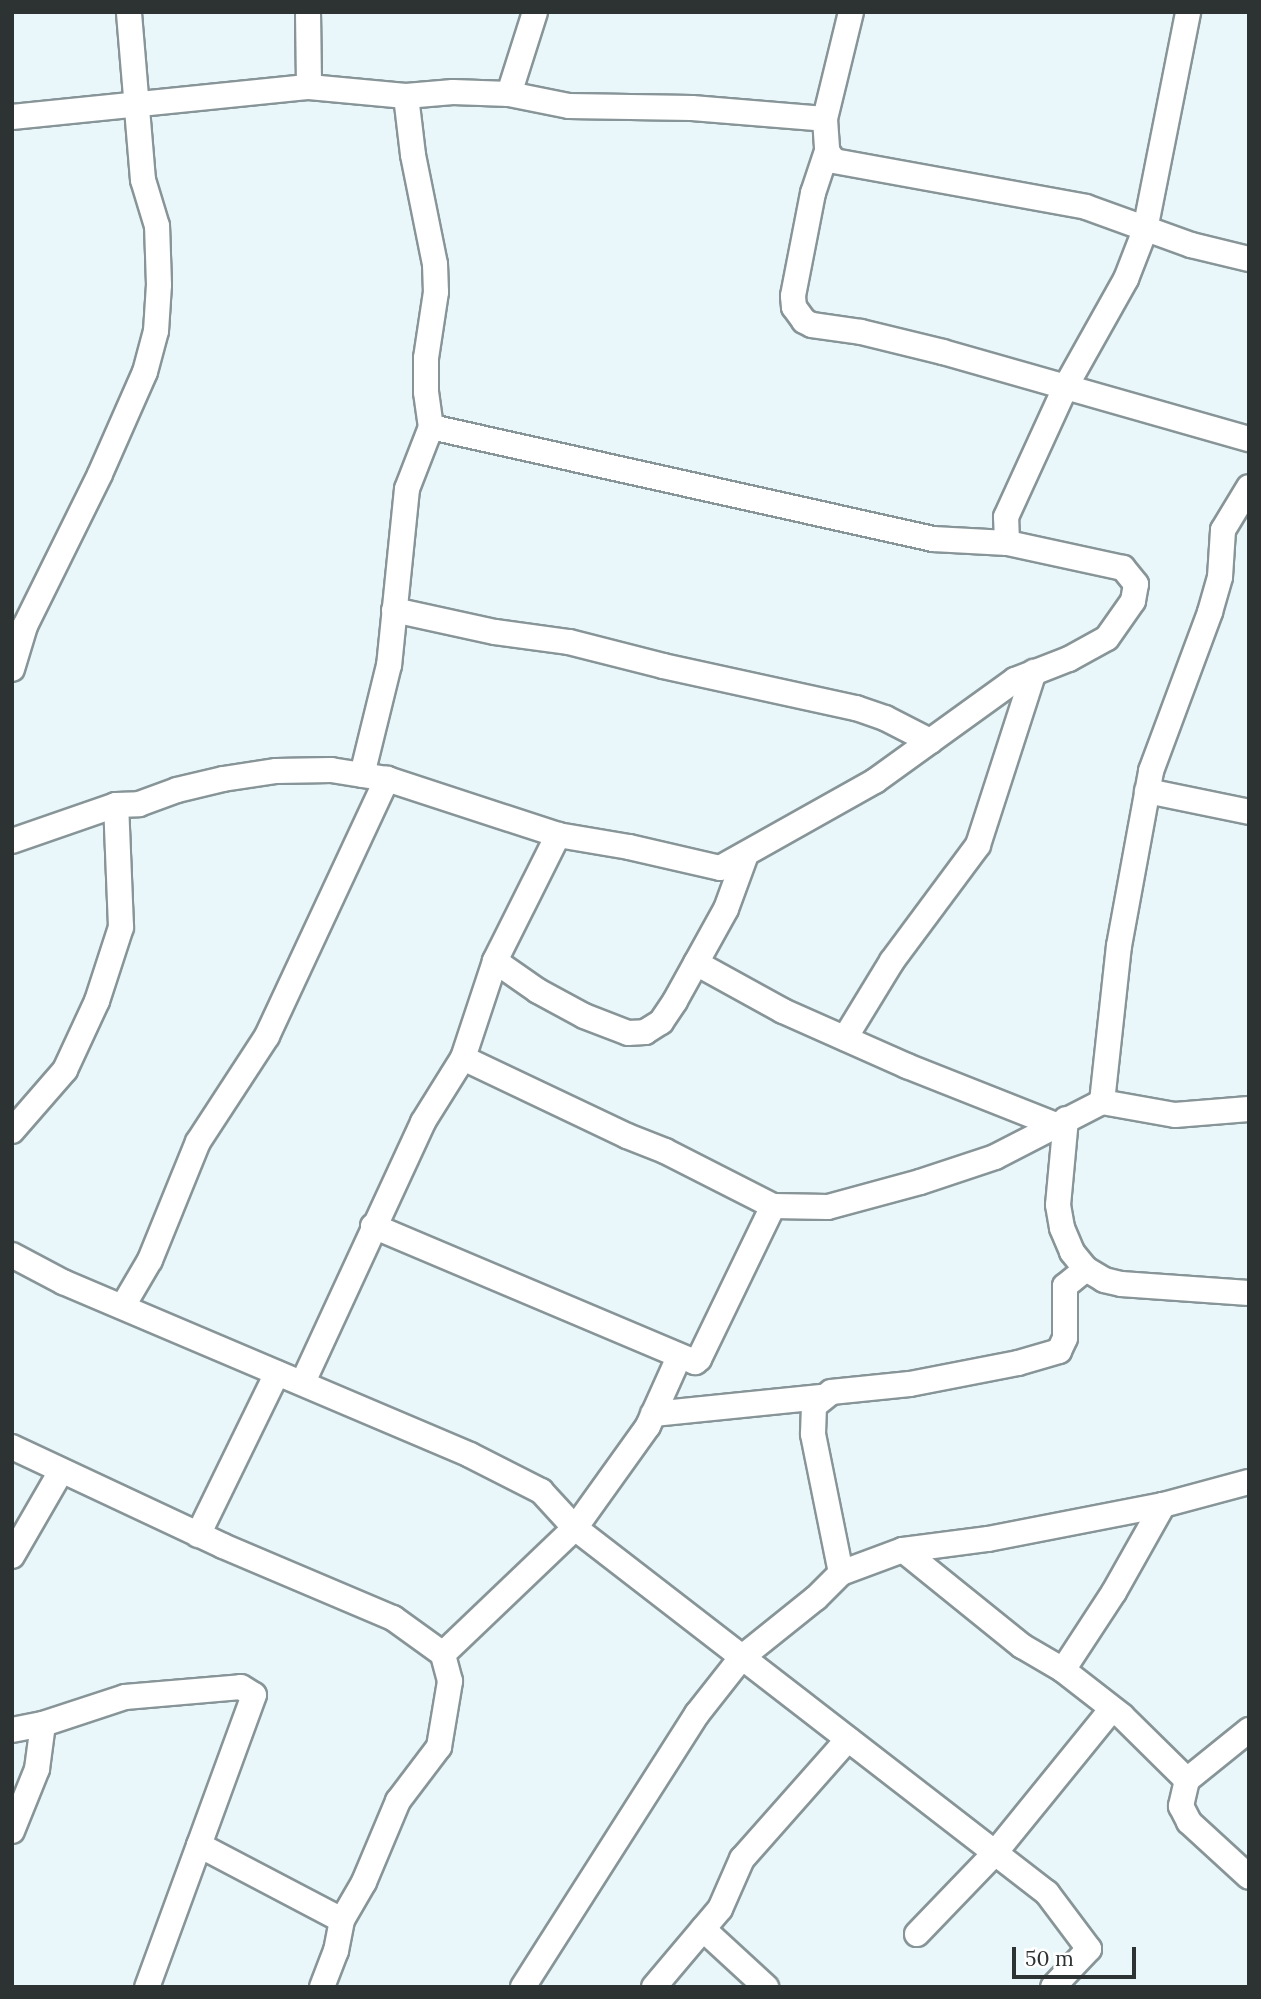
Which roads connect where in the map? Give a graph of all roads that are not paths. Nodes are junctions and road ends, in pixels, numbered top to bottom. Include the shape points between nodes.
1 (130, 12) edge
2 (308, 12) edge
3 (535, 12) edge
4 (851, 12) edge
5 (1188, 12) edge
6 (309, 87) junction
7 (509, 94) junction
8 (406, 96) junction
9 (139, 102) junction
10 (12, 117) edge
11 (825, 120) junction
12 (827, 151) junction
13 (1145, 230) junction
14 (1249, 259) edge
15 (1066, 386) junction
16 (431, 427) junction
17 (1249, 439) edge
18 (1249, 487) edge
19 (1007, 543) junction
20 (394, 610) junction
21 (12, 669) edge
22 (1034, 672) junction
23 (930, 741) junction
24 (362, 775) junction
25 (387, 779) junction
26 (1147, 791) junction
27 (116, 805) junction
28 (1249, 813) edge
29 (558, 835) junction
30 (12, 841) edge
31 (745, 857) junction
32 (495, 961) junction
33 (696, 963) junction
34 (845, 1038) junction
35 (463, 1058) junction
36 (1102, 1102) junction
37 (1249, 1109) edge
38 (1061, 1122) junction
39 (12, 1131) edge
40 (773, 1206) junction
41 (373, 1226) junction
42 (12, 1255) edge
43 (1086, 1269) junction
44 (1249, 1293) edge
45 (123, 1306) junction
46 (679, 1357) junction
47 (277, 1373) junction
48 (303, 1382) junction
49 (821, 1397) junction
50 (653, 1414) junction
51 (12, 1447) edge
52 (61, 1471) junction
53 (1249, 1482) edge
54 (1163, 1505) junction
55 (575, 1528) junction
56 (198, 1535) junction
57 (903, 1550) junction
58 (12, 1556) edge
59 (841, 1573) junction
60 (443, 1654) junction
61 (741, 1658) junction
62 (1063, 1670) junction
63 (1111, 1710) junction
64 (43, 1724) junction
65 (12, 1730) edge
66 (1249, 1730) edge
67 (848, 1739) junction
68 (1187, 1780) junction
69 (12, 1831) edge
70 (199, 1845) junction
71 (994, 1854) junction
72 (1249, 1877) edge
73 (342, 1920) junction
74 (702, 1929) junction
75 (917, 1934) dead end
76 (147, 1987) edge
77 (322, 1987) edge
78 (523, 1987) edge
79 (654, 1987) edge
80 (766, 1987) edge
81 (1053, 1987) edge

1 - 9 street
2 - 6 street
3 - 7 street
4 - 11 street
5 - 13 street
6 - 8 street
6 - 9 street
7 - 8 street
7 - 11 street via 569,106 692,108
8 - 16 street via 435,264 436,292 426,358
9 - 10 street
9 - 21 street via 143,180 157,226 156,331 145,372 25,626
11 - 12 street
12 - 13 street via 842,164 1086,207
12 - 15 street via 813,193 793,296 794,307 804,321
13 - 14 street
13 - 15 street via 1126,279
15 - 17 street
15 - 19 street via 1006,517
16 - 19 street via 933,539
16 - 20 street via 407,489
18 - 26 street via 1223,530 1220,577 1210,612
19 - 22 street via 1122,568 1136,584 1133,601 1107,638
20 - 23 street via 569,642 856,708
20 - 24 street via 388,665
22 - 23 street via 994,694
22 - 34 street via 978,845 892,961
23 - 31 street via 875,781
24 - 25 street
24 - 27 street via 331,770 276,771 177,790 139,804
25 - 29 street
25 - 45 street via 267,1037 198,1142 150,1260
26 - 28 street
26 - 36 street via 1119,946
27 - 30 street
27 - 39 street via 121,927 65,1070
29 - 31 street via 712,868
29 - 32 street
31 - 33 street via 726,909
32 - 33 street via 584,1016 628,1033 645,1032 661,1022
32 - 35 street
33 - 34 street via 783,1011
34 - 38 street
35 - 40 street
35 - 41 street via 423,1122
36 - 37 street via 1175,1115
36 - 38 street
38 - 40 street via 995,1157 859,1199 828,1207
38 - 43 street via 1058,1205 1072,1252
40 - 46 street via 699,1359 692,1362
41 - 46 street
41 - 48 street
42 - 45 street
43 - 44 street via 1121,1284
43 - 49 street via 1065,1286 1065,1338 1059,1351 910,1384 831,1392
45 - 47 street
46 - 50 street
47 - 48 street
47 - 56 street
48 - 55 street via 541,1491
49 - 50 street
49 - 59 street via 814,1406 813,1434
50 - 55 street
51 - 52 street
52 - 56 street
52 - 58 street
53 - 54 street
54 - 57 street via 988,1539
54 - 62 street
55 - 60 street
55 - 61 street
56 - 60 street via 393,1618
57 - 59 street
57 - 62 street via 1022,1646
59 - 61 street
60 - 73 street via 450,1681 439,1747 398,1801 364,1882
61 - 67 street
61 - 78 street via 697,1714
62 - 63 street
63 - 68 street
63 - 71 street
64 - 65 street
64 - 69 street via 37,1769
64 - 70 street via 125,1697 241,1687 254,1695
66 - 68 street
67 - 71 street
67 - 74 street via 742,1859 720,1909
68 - 72 street via 1181,1806 1189,1822
70 - 73 street
70 - 76 street
71 - 75 street
71 - 81 street via 1047,1893 1088,1949
73 - 77 street
74 - 79 street
74 - 80 street

